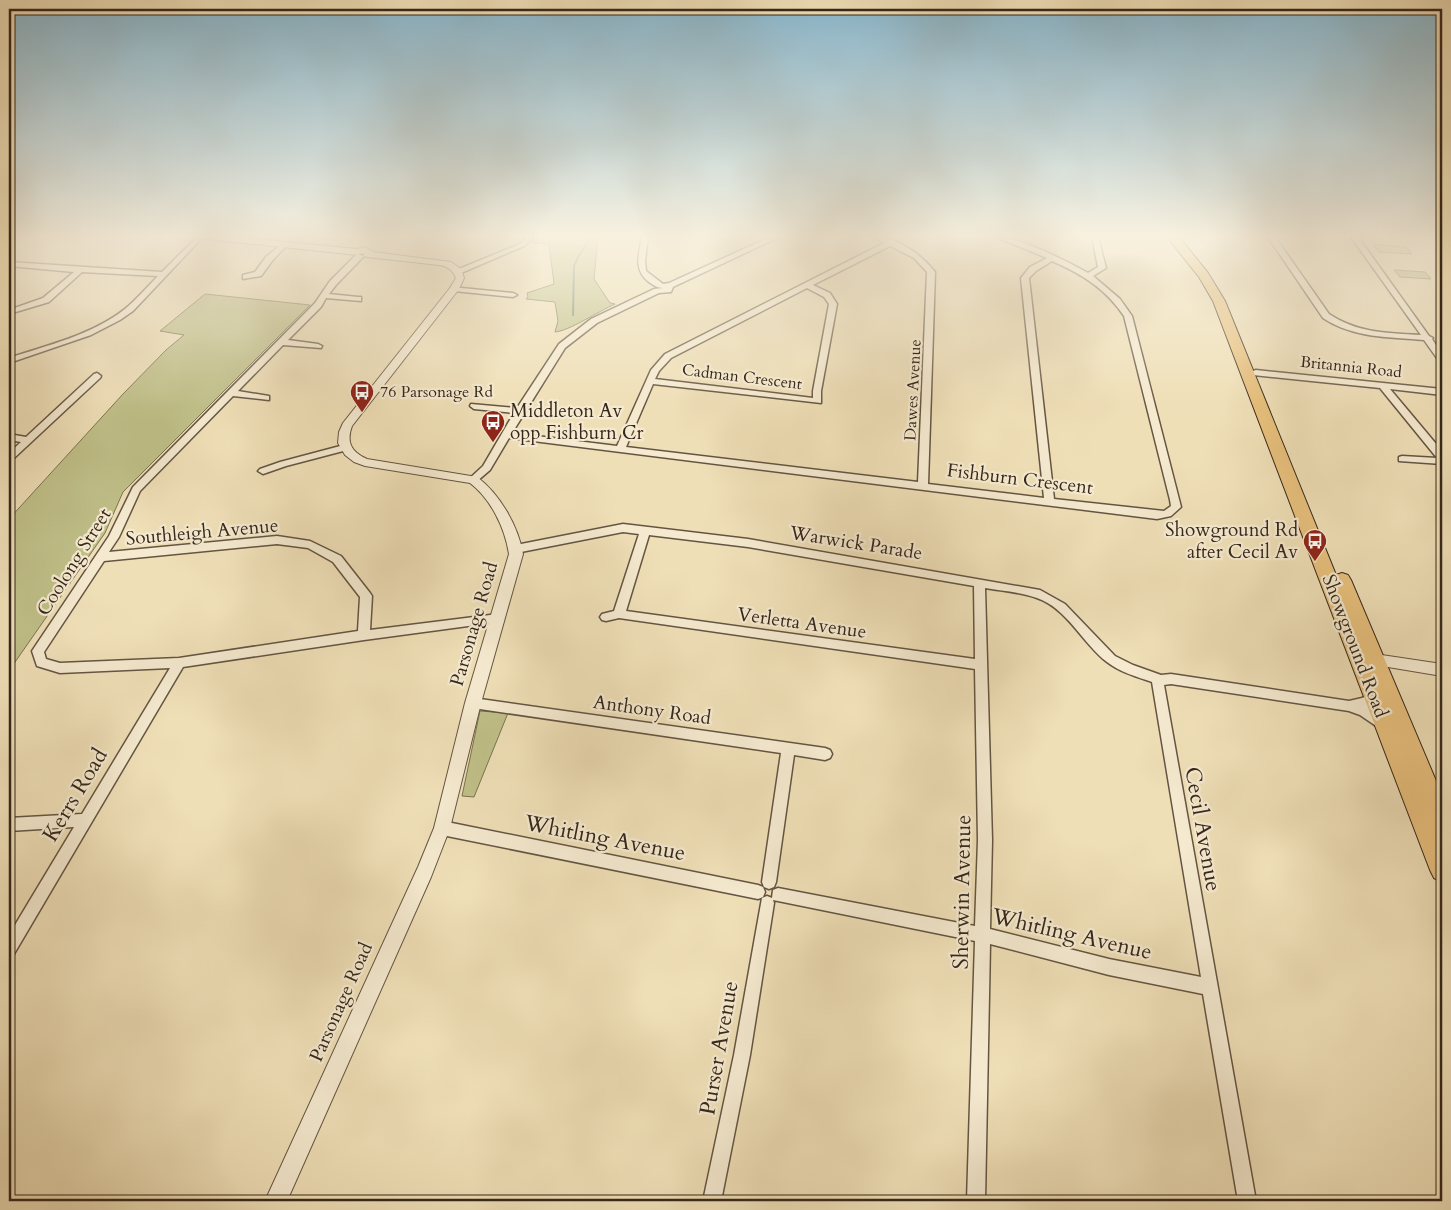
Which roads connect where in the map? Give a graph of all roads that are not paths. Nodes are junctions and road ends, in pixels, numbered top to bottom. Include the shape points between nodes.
1 (53, 293) edge
2 (145, 293) edge
3 (326, 293) edge
4 (450, 293) edge
5 (498, 293) edge
6 (650, 293) edge
7 (790, 293) edge
8 (824, 293) edge
9 (930, 293) edge
10 (1027, 293) edge
11 (1110, 293) edge
12 (1214, 293) edge
13 (1222, 293) edge
14 (1312, 293) edge
15 (1396, 293) edge
16 (513, 295) dead end
17 (324, 296) junction
18 (358, 299) dead end
19 (9, 312) edge
20 (1429, 338) junction
21 (282, 342) junction
22 (318, 346) dead end
23 (1442, 359) edge
24 (9, 361) edge
25 (1256, 373) junction
26 (97, 376) dead end
27 (650, 381) junction
28 (1384, 386) junction
29 (1442, 392) edge
30 (232, 393) junction
31 (266, 398) dead end
32 (474, 406) dead end
33 (520, 411) junction
34 (506, 434) junction
35 (9, 437) edge
36 (27, 440) junction
37 (344, 448) junction
38 (621, 448) junction
39 (9, 458) edge
40 (1402, 459) dead end
41 (1442, 459) edge
42 (263, 471) dead end
43 (473, 480) junction
44 (923, 485) junction
45 (1049, 500) junction
46 (645, 531) junction
47 (516, 548) junction
48 (101, 557) junction
49 (979, 582) junction
50 (619, 614) junction
51 (606, 617) dead end
52 (498, 618) junction
53 (364, 635) junction
54 (1366, 659) junction
55 (179, 664) junction
56 (980, 665) junction
57 (1442, 670) edge
58 (1160, 680) junction
59 (1374, 698) junction
60 (473, 703) junction
61 (1349, 706) junction
62 (1388, 732) junction
63 (788, 749) junction
64 (825, 754) dead end
65 (85, 820) junction
66 (1442, 822) edge
67 (9, 824) edge
68 (442, 828) junction
69 (1442, 870) edge
70 (768, 893) junction
71 (982, 936) junction
72 (9, 950) edge
73 (1209, 988) junction
74 (276, 1201) edge
75 (712, 1201) edge
76 (976, 1201) edge
77 (1246, 1201) edge

1 - 19 street via 46,300
2 - 24 street via 110,323
3 - 17 street, Coolong Street
4 - 37 street via 347,425 342,440
5 - 16 street
6 - 33 street via 579,330 558,351
7 - 27 street via 668,356 658,364
8 - 27 street, Cadman Crescent via 832,300 834,307 817,391 818,401
9 - 44 street, Dawes Avenue
10 - 45 street
11 - 45 street, Fishburn Crescent via 1128,316 1176,508 1164,516
12 - 54 main road, Showground Road
13 - 25 main road, Showground Road
14 - 20 street via 1331,320 1343,327
15 - 20 street
17 - 18 street
17 - 21 street, Coolong Street
20 - 23 street
21 - 22 street
21 - 30 street, Coolong Street
25 - 28 street, Britannia Road
25 - 54 main road, Showground Road
26 - 36 street
27 - 38 street
28 - 29 street, Britannia Road
28 - 41 street
30 - 31 street
30 - 48 street, Coolong Street via 136,490 118,530
32 - 33 street
33 - 34 street
34 - 38 street, Fishburn Crescent
34 - 43 street via 487,468
35 - 36 street
36 - 39 street
37 - 42 street via 278,464
37 - 43 street via 365,462
38 - 44 street, Fishburn Crescent
40 - 41 street
43 - 47 street, Parsonage Road via 496,506
44 - 45 street, Fishburn Crescent
46 - 47 street, Warwick Parade via 623,528
46 - 49 street, Warwick Parade via 748,543
46 - 50 street
47 - 52 street, Parsonage Road via 516,559
48 - 53 street, Southleigh Avenue via 277,540 310,545 337,558 366,596
48 - 55 street, Coolong Street via 38,651 41,663 60,668
49 - 56 street, Sherwin Avenue
49 - 58 street, Warwick Parade via 1049,598 1065,610 1111,658
50 - 51 street, Verletta Avenue
50 - 56 street, Verletta Avenue
52 - 53 street, Coolong Street
52 - 60 street, Parsonage Road
53 - 55 street, Coolong Street
54 - 57 street
54 - 59 main road, Showground Road
54 - 66 main road, Showground Road
55 - 65 street, Kerrs Road
56 - 71 street, Sherwin Avenue via 985,840
58 - 61 street via 1171,678
58 - 73 street, Cecil Avenue via 1158,693
59 - 61 street
59 - 62 main road, Showground Road
60 - 63 street, Anthony Road
60 - 68 street, Parsonage Road
61 - 62 street via 1373,717
62 - 69 main road, Showground Road
63 - 64 street, Anthony Road
63 - 70 street, Purser Avenue
65 - 67 street
65 - 72 street, Kerrs Road
68 - 70 street, Whitling Avenue
68 - 74 street, Parsonage Road
70 - 71 street, Whitling Avenue
70 - 75 street, Purser Avenue via 742,1055
71 - 73 street, Whitling Avenue
71 - 76 street, Sherwin Avenue
73 - 77 street, Cecil Avenue

